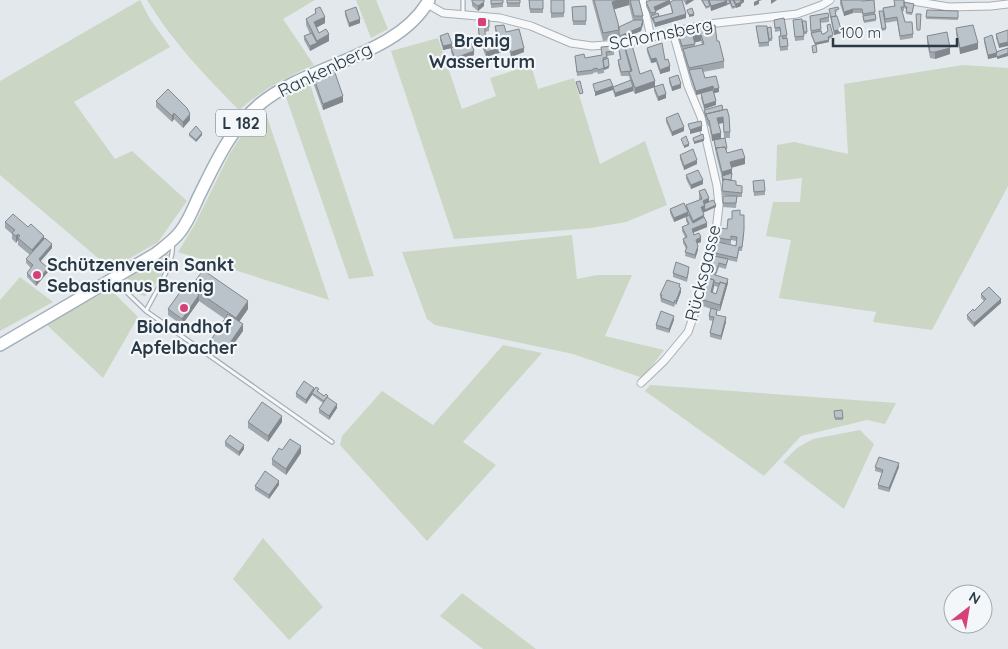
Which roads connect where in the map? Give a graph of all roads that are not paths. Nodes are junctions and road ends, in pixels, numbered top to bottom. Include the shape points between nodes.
1 (463, 0) edge
2 (640, 0) edge
3 (830, 0) edge
4 (906, 0) edge
5 (428, 2) edge
6 (1008, 4) edge
7 (463, 15) junction
8 (673, 32) junction
9 (651, 37) junction
10 (171, 242) junction
11 (113, 278) junction
12 (146, 311) junction
13 (0, 345) edge
14 (641, 383) dead end
15 (332, 442) dead end

1 - 7 lane
2 - 9 street
3 - 8 street, Schornsberg via 796,14 708,24
4 - 6 street via 949,7
5 - 7 street, Schornsberg via 444,13
5 - 10 main road, Rankenberg / L 182 via 413,21 388,40 282,89 261,103 232,133 190,214
7 - 9 street, Schornsberg via 500,18 531,26 571,43 592,46 622,44
8 - 9 street, Schornsberg
8 - 14 street, Rücksgasse via 688,86 701,117 719,205 715,240 688,332
10 - 11 main road, Rankenberg / L 182
10 - 12 lane via 172,258
11 - 12 lane
11 - 13 main road, L 182
12 - 15 lane

